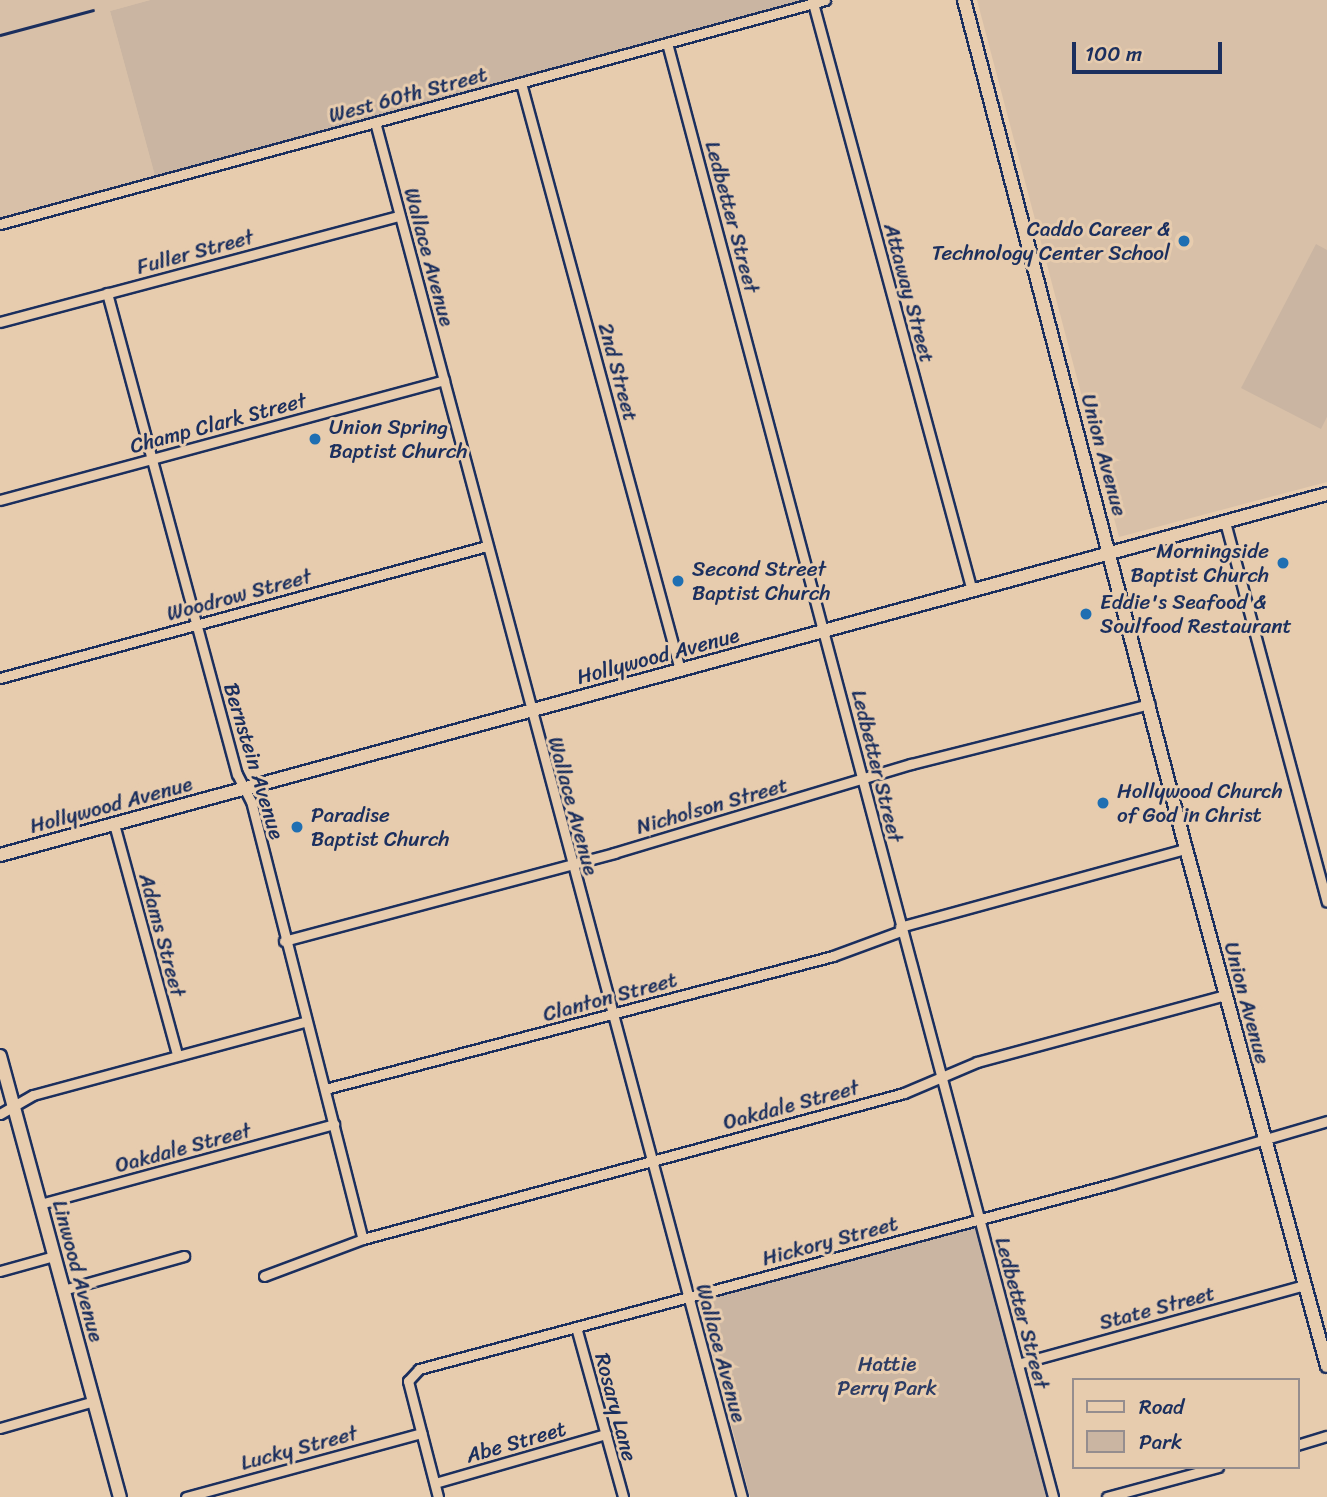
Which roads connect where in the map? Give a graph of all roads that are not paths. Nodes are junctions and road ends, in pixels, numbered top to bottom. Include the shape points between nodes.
1 (825, 0) edge
2 (964, 0) edge
3 (813, 3) junction
4 (667, 43) junction
5 (521, 83) junction
6 (375, 122) junction
7 (399, 216) junction
8 (0, 224) edge
9 (107, 293) junction
10 (0, 322) edge
11 (444, 380) junction
12 (151, 459) junction
13 (1327, 494) edge
14 (0, 499) edge
15 (1225, 522) junction
16 (487, 546) junction
17 (1110, 553) junction
18 (972, 591) junction
19 (197, 624) junction
20 (826, 630) junction
21 (680, 670) junction
22 (0, 678) edge
23 (1150, 704) junction
24 (530, 711) junction
25 (862, 782) junction
26 (246, 788) junction
27 (114, 824) junction
28 (1186, 849) junction
29 (0, 855) edge
30 (570, 863) junction
31 (1327, 902) edge
32 (901, 929) junction
33 (284, 941) junction
34 (1225, 995) junction
35 (611, 1012) junction
36 (304, 1022) junction
37 (177, 1055) junction
38 (0, 1056) edge
39 (940, 1077) junction
40 (325, 1089) junction
41 (14, 1105) junction
42 (0, 1114) edge
43 (1327, 1121) edge
44 (334, 1124) junction
45 (1264, 1140) junction
46 (651, 1160) junction
47 (40, 1203) junction
48 (979, 1219) junction
49 (363, 1239) junction
50 (54, 1256) junction
51 (184, 1256) dead end
52 (0, 1271) edge
53 (264, 1276) dead end
54 (1304, 1285) junction
55 (63, 1290) junction
56 (688, 1297) junction
57 (576, 1327) junction
58 (1018, 1364) junction
59 (1327, 1366) edge
60 (94, 1401) junction
61 (0, 1428) edge
62 (421, 1433) junction
63 (606, 1434) junction
64 (1327, 1436) edge
65 (1299, 1444) edge
66 (1210, 1469) edge
67 (435, 1483) junction
68 (120, 1497) edge
69 (186, 1497) edge
70 (438, 1497) edge
71 (623, 1497) edge
72 (742, 1497) edge
73 (1053, 1497) edge
74 (1107, 1497) edge

1 - 3 street, West 60th Street
2 - 17 main road, Union Avenue
3 - 4 street, West 60th Street
3 - 18 street, Attaway Street
4 - 5 street, West 60th Street
4 - 20 street, Ledbetter Street
5 - 6 street, West 60th Street
5 - 21 street, 2nd Street
6 - 7 street, Wallace Avenue
6 - 8 street, West 60th Street
7 - 9 street, Fuller Street
7 - 11 street, Wallace Avenue
9 - 10 street, Fuller Street
9 - 12 street, Bernstein Avenue
11 - 12 street, Champ Clark Street
11 - 16 street, Wallace Avenue
12 - 14 street, Champ Clark Street
12 - 19 street, Bernstein Avenue
13 - 15 main road, Hollywood Avenue
15 - 17 main road, Hollywood Avenue
15 - 31 street
16 - 19 street, Woodrow Street
16 - 24 street, Wallace Avenue
17 - 18 main road, Hollywood Avenue
17 - 23 main road, Union Avenue
18 - 20 main road, Hollywood Avenue
19 - 22 street, Woodrow Street
19 - 26 street, Bernstein Avenue via 237,774
20 - 21 main road, Hollywood Avenue
20 - 25 street, Ledbetter Street
21 - 24 main road, Hollywood Avenue
23 - 25 street, Nicholson Street via 911,764
23 - 28 main road, Union Avenue
24 - 26 main road, Hollywood Avenue
24 - 30 street, Wallace Avenue
25 - 30 street, Nicholson Street
25 - 32 street, Ledbetter Street
26 - 27 main road, Hollywood Avenue
26 - 33 street, Bernstein Avenue
27 - 29 main road, Hollywood Avenue
27 - 37 street, Adams Street
28 - 32 street, Clanton Street
28 - 34 main road, Union Avenue
30 - 33 street, Nicholson Street
30 - 35 street, Wallace Avenue
32 - 35 street, Clanton Street via 856,950
32 - 39 street, Ledbetter Street
33 - 36 street, Bernstein Avenue
34 - 39 street, Oakdale Street
34 - 45 main road, Union Avenue
35 - 40 street, Clanton Street
35 - 46 street, Wallace Avenue
36 - 37 street
36 - 40 street, Bernstein Avenue
37 - 41 street
38 - 41 main road, Linwood Avenue
39 - 46 street, Oakdale Street via 904,1093
39 - 48 street, Ledbetter Street
40 - 44 street, Bernstein Avenue
41 - 42 street
41 - 47 main road, Linwood Avenue
43 - 45 street, Hickory Street
44 - 47 street, Oakdale Street
44 - 49 street, Bernstein Avenue
45 - 48 street, Hickory Street
45 - 54 main road, Union Avenue
46 - 49 street, Oakdale Street
46 - 56 street, Wallace Avenue
47 - 50 main road, Linwood Avenue
48 - 56 street, Hickory Street
48 - 58 street, Ledbetter Street
49 - 53 street, Oakdale Street
50 - 52 street
50 - 55 main road, Linwood Avenue
51 - 55 street
54 - 58 street, State Street
54 - 59 main road, Union Avenue
55 - 60 main road, Linwood Avenue
56 - 57 street, Hickory Street
56 - 72 street, Wallace Avenue
57 - 62 street, Hickory Street via 419,1369 409,1378
57 - 63 street, Rosary Lane
58 - 73 street, Ledbetter Street
60 - 61 street
60 - 68 main road, Linwood Avenue
62 - 67 street
62 - 69 street, Lucky Street
63 - 67 street, Abe Street
63 - 71 street, Rosary Lane
64 - 65 street
66 - 74 street
67 - 70 street

